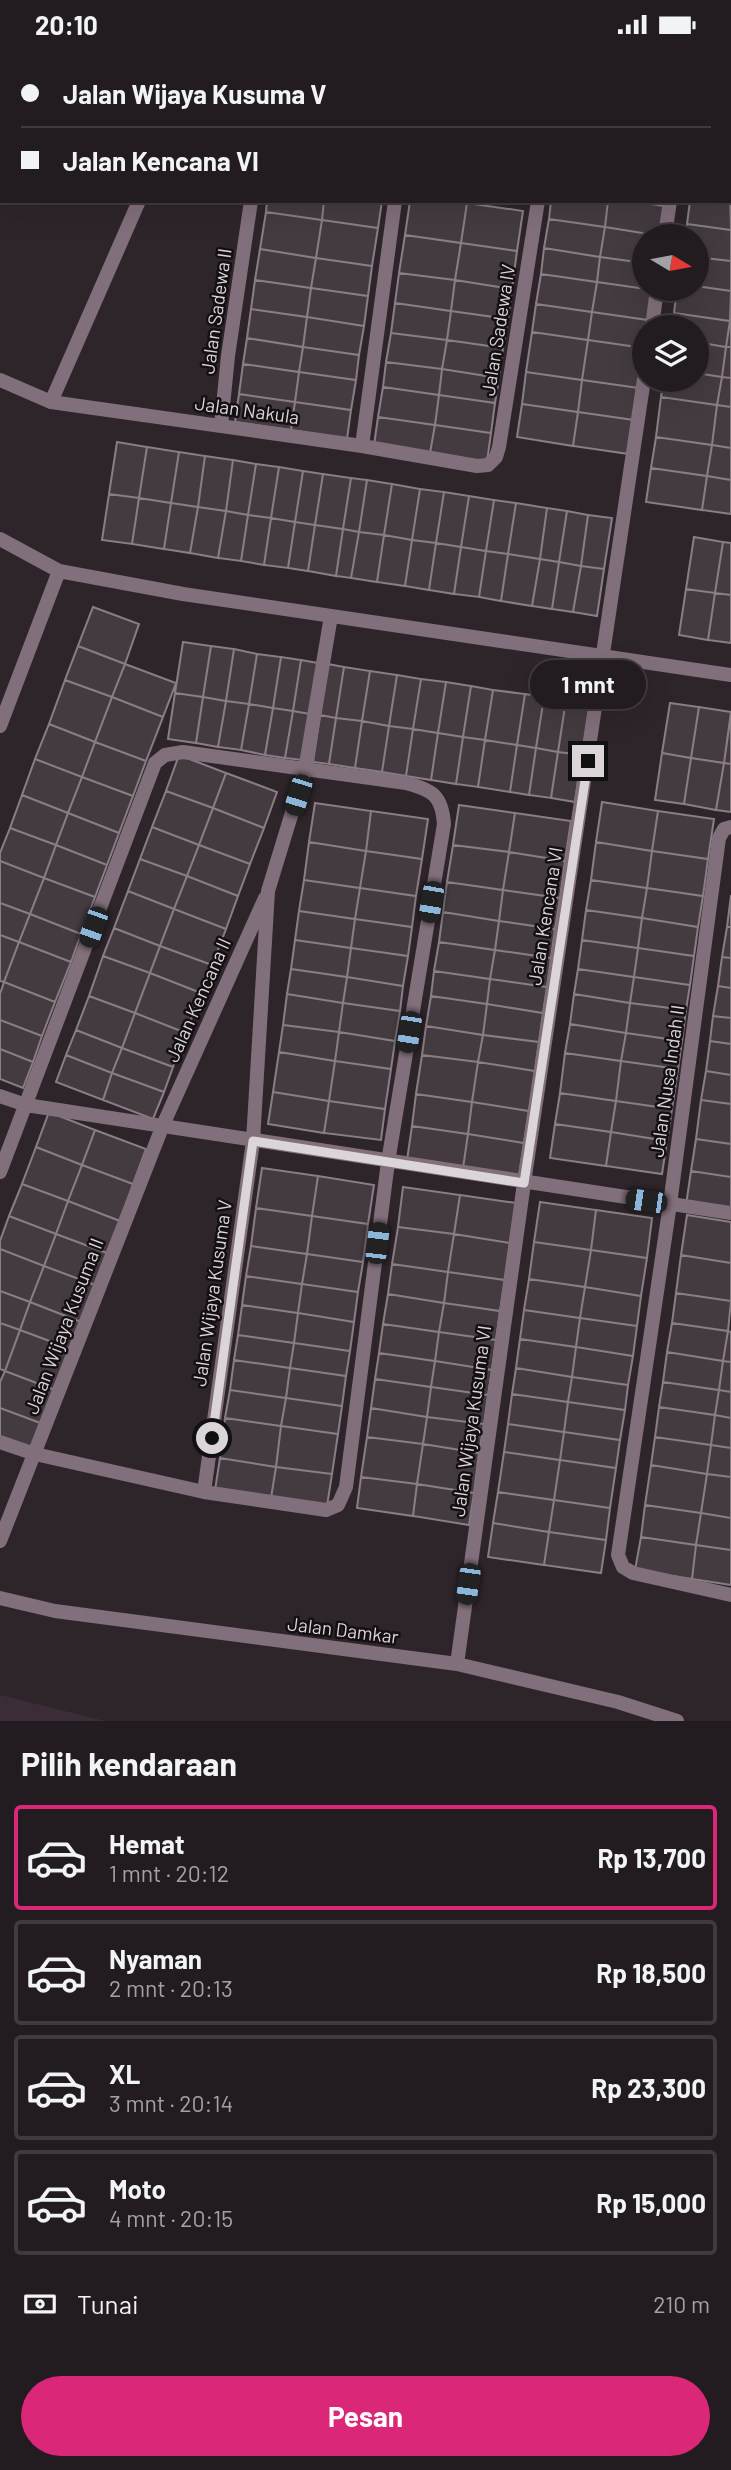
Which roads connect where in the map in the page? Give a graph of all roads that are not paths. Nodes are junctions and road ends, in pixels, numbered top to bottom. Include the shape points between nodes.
1 (138, 203) edge
2 (251, 203) edge
3 (395, 203) edge
4 (538, 203) edge
5 (670, 203) edge
6 (667, 224) edge
7 (0, 380) edge
8 (642, 392) edge
9 (51, 402) junction
10 (221, 426) junction
11 (362, 446) junction
12 (492, 463) joint
13 (0, 539) edge
14 (59, 571) junction
15 (331, 616) junction
16 (604, 655) junction
17 (731, 675) edge
18 (0, 726) edge
19 (305, 770) junction
20 (731, 827) edge
21 (268, 891) junction
22 (0, 1096) edge
23 (26, 1105) junction
24 (163, 1125) junction
25 (253, 1141) junction
26 (388, 1162) junction
27 (0, 1173) edge
28 (524, 1183) junction
29 (670, 1204) junction
30 (731, 1213) edge
31 (0, 1442) edge
32 (35, 1454) junction
33 (204, 1492) junction
34 (0, 1541) edge
35 (731, 1595) edge
36 (0, 1598) edge
37 (457, 1664) junction
38 (677, 1721) edge

1 - 9 street
2 - 10 street, Jalan Sadewa II
3 - 11 street
4 - 12 street, Jalan Sadewa IV via 499,447
5 - 6 street
7 - 9 street, Jalan Nakula
8 - 16 street, Jalan Kencana VI
9 - 10 street, Jalan Nakula
10 - 11 street, Jalan Nakula
11 - 12 street, Jalan Nakula via 477,466
13 - 14 street
14 - 15 street
14 - 18 street
15 - 16 street
15 - 19 street
16 - 17 street
16 - 28 street, Jalan Kencana VI
19 - 21 street
19 - 23 street via 183,752 164,755 156,763
19 - 26 street via 425,788 443,809
20 - 29 street, Jalan Nusa Indah II via 719,838
21 - 24 street, Jalan Kencana II
21 - 25 street, Jalan Wijaya Kusuma V
22 - 23 street
23 - 24 street
23 - 27 street
24 - 25 street
24 - 32 street, Jalan Wijaya Kusuma II
25 - 26 street
25 - 33 street, Jalan Wijaya Kusuma V
26 - 28 street
26 - 33 street via 346,1487 338,1505 326,1510
28 - 29 street
28 - 37 street, Jalan Wijaya Kusuma VI
29 - 30 street
29 - 35 street, Jalan Nusa Indah II via 618,1555 623,1567 633,1573
31 - 32 street
32 - 33 street
32 - 34 street, Jalan Wijaya Kusuma II
36 - 37 street, Jalan Damkar via 55,1611
37 - 38 street, Jalan Damkar via 618,1702

